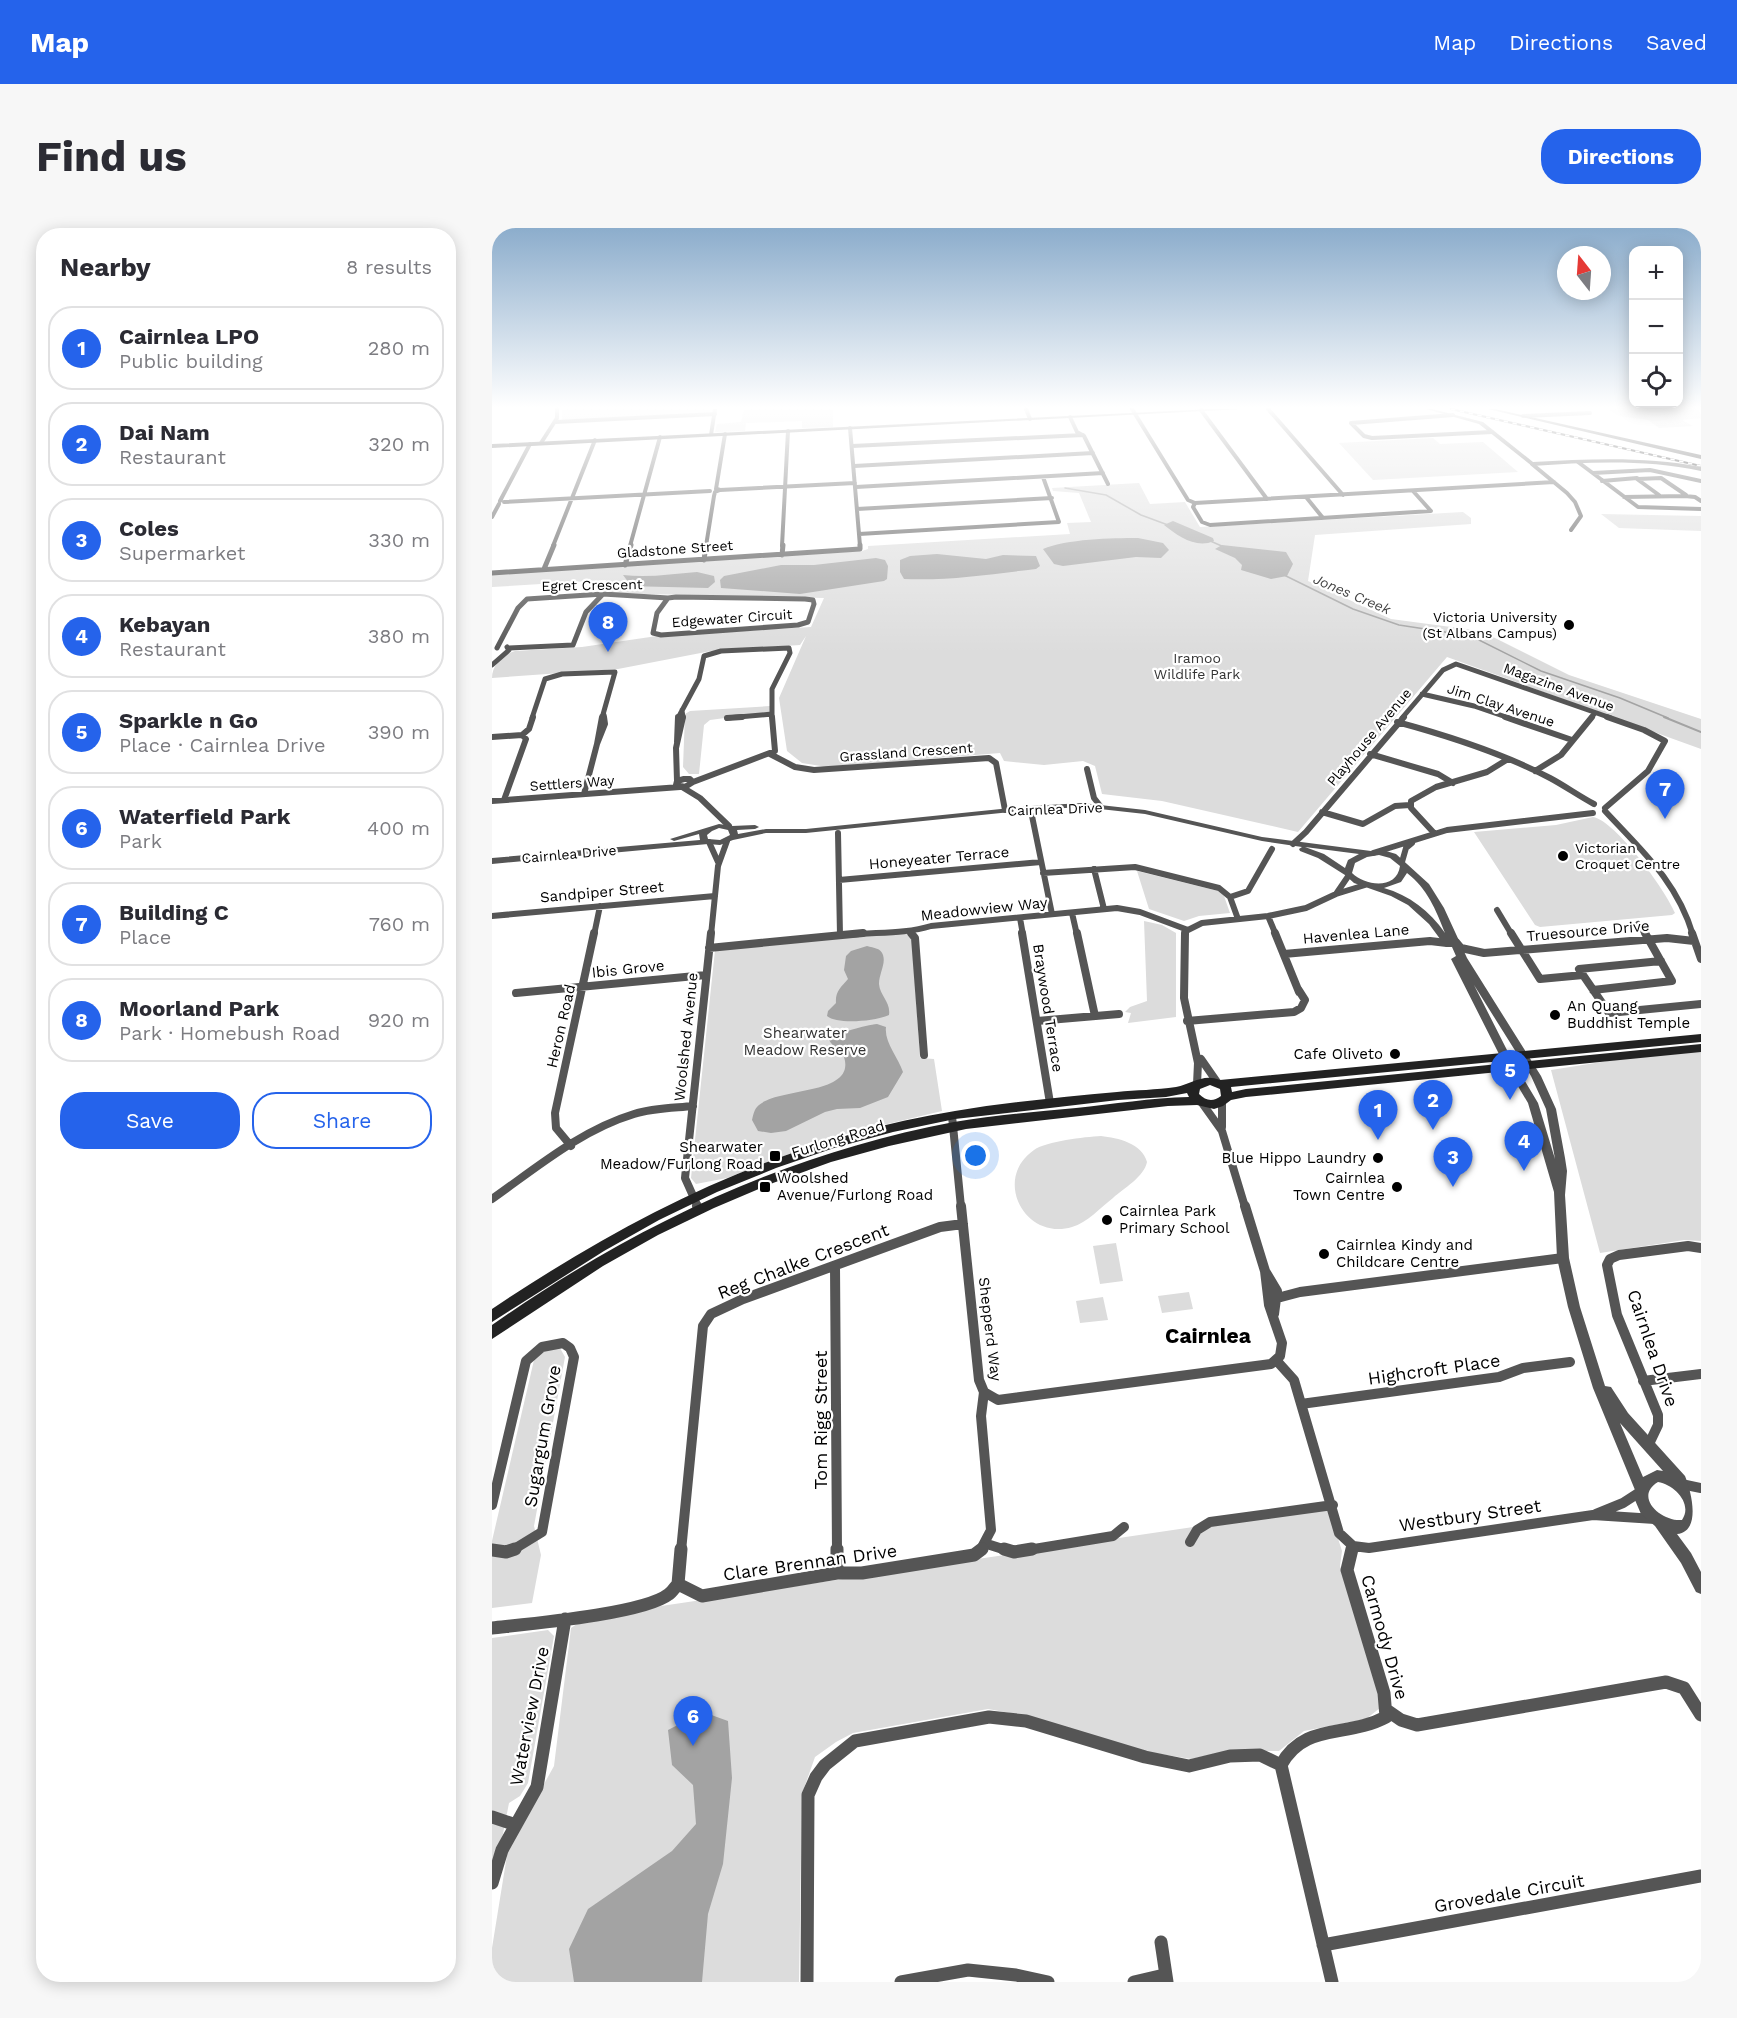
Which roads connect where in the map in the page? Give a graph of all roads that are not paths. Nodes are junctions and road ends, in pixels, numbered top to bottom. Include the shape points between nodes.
1 (576, 491) edge
2 (645, 491) edge
3 (715, 491) joint
4 (785, 491) edge
5 (855, 491) edge
6 (1049, 491) edge
7 (1182, 491) edge
8 (1261, 491) edge
9 (1339, 491) edge
10 (1413, 491) joint
11 (1564, 491) edge
12 (1616, 491) edge
13 (1653, 491) edge
14 (1680, 491) edge
15 (644, 494) junction
16 (1343, 495) junction
17 (1659, 495) junction
18 (1687, 496) junction
19 (1306, 497) junction
20 (1624, 497) junction
21 (573, 498) junction
22 (1052, 498) junction
23 (1267, 499) junction
24 (1701, 501) edge
25 (498, 503) edge
26 (1195, 503) junction
27 (857, 509) junction
28 (1701, 509) edge
29 (492, 517) edge
30 (1323, 518) junction
31 (1573, 529) dead end
32 (859, 534) junction
33 (782, 555) junction
34 (704, 560) junction
35 (625, 565) junction
36 (544, 569) junction
37 (492, 573) edge
38 (526, 590) dead end
39 (603, 594) junction
40 (668, 598) junction
41 (526, 600) junction
42 (505, 639) junction
43 (494, 650) edge
44 (506, 650) junction
45 (494, 664) edge
46 (1456, 664) joint
47 (1422, 694) junction
48 (1595, 712) junction
49 (772, 714) junction
50 (728, 717) dead end
51 (1397, 722) junction
52 (522, 735) junction
53 (492, 737) edge
54 (1572, 740) junction
55 (770, 754) junction
56 (1370, 754) junction
57 (1508, 759) junction
58 (1087, 769) dead end
59 (675, 771) junction
60 (1535, 771) junction
61 (690, 781) junction
62 (1451, 784) junction
63 (679, 785) junction
64 (584, 794) junction
65 (695, 794) junction
66 (1094, 798) junction
67 (504, 800) junction
68 (492, 801) edge
69 (1410, 805) junction
70 (1082, 806) junction
71 (1101, 807) junction
72 (1596, 809) junction
73 (1005, 810) junction
74 (712, 811) junction
75 (1322, 812) junction
76 (1032, 816) dead end
77 (1613, 820) joint
78 (730, 827) junction
79 (822, 828) junction
80 (708, 829) junction
81 (1306, 832) junction
82 (838, 833) dead end
83 (1434, 833) junction
84 (729, 839) junction
85 (1418, 839) junction
86 (708, 842) junction
87 (1290, 843) junction
88 (1308, 845) junction
89 (624, 849) junction
90 (1272, 849) dead end
91 (1371, 853) junction
92 (492, 860) edge
93 (1041, 862) junction
94 (1403, 865) junction
95 (718, 866) junction
96 (1094, 869) junction
97 (1043, 873) junction
98 (1348, 874) junction
99 (839, 880) junction
100 (1369, 886) junction
101 (1336, 894) junction
102 (715, 896) junction
103 (1230, 897) junction
104 (600, 906) junction
105 (1104, 909) junction
106 (1497, 910) dead end
107 (1072, 913) junction
108 (1052, 914) junction
109 (492, 916) edge
110 (1268, 916) junction
111 (1020, 918) junction
112 (1238, 919) junction
113 (1638, 924) dead end
114 (1188, 930) junction
115 (910, 932) junction
116 (840, 935) junction
117 (1447, 938) junction
118 (1649, 939) junction
119 (1694, 941) junction
120 (709, 948) junction
121 (1522, 950) junction
122 (1484, 953) junction
123 (1284, 954) junction
124 (1701, 959) edge
125 (1464, 961) junction
126 (1661, 962) junction
127 (706, 975) junction
128 (1583, 975) junction
129 (584, 987) junction
130 (1593, 990) junction
131 (516, 994) dead end
132 (1701, 1004) edge
133 (1119, 1014) dead end
134 (1095, 1016) junction
135 (1037, 1021) junction
136 (1187, 1021) junction
137 (1701, 1038) edge
138 (1701, 1048) edge
139 (1198, 1053) junction
140 (1523, 1054) junction
141 (924, 1055) dead end
142 (1505, 1056) junction
143 (1530, 1066) junction
144 (1513, 1068) junction
145 (1310, 1077) junction
146 (1219, 1083) junction
147 (1195, 1085) junction
148 (1327, 1086) junction
149 (1224, 1100) junction
150 (1200, 1102) junction
151 (1050, 1103) junction
152 (693, 1106) junction
153 (952, 1121) junction
154 (1222, 1131) junction
155 (571, 1146) junction
156 (1559, 1195) junction
157 (492, 1199) edge
158 (695, 1203) junction
159 (963, 1224) junction
160 (1701, 1248) edge
161 (1563, 1258) junction
162 (835, 1266) junction
163 (1275, 1294) junction
164 (492, 1316) edge
165 (492, 1333) edge
166 (1276, 1360) junction
167 (1570, 1362) dead end
168 (1592, 1367) junction
169 (1701, 1374) edge
170 (1643, 1381) junction
171 (984, 1392) junction
172 (1301, 1404) junction
173 (1648, 1446) junction
174 (1684, 1484) junction
175 (1701, 1488) edge
176 (1641, 1490) junction
177 (492, 1505) edge
178 (1333, 1505) junction
179 (1593, 1515) junction
180 (1700, 1518) edge
181 (1658, 1521) junction
182 (1124, 1527) dead end
183 (1190, 1542) dead end
184 (987, 1544) junction
185 (1353, 1546) junction
186 (492, 1550) edge
187 (837, 1573) junction
188 (678, 1584) junction
189 (1701, 1587) edge
190 (566, 1619) junction
191 (492, 1628) edge
192 (1388, 1711) junction
193 (1701, 1715) edge
194 (1281, 1765) junction
195 (492, 1817) edge
196 (516, 1825) junction
197 (1701, 1876) edge
198 (492, 1883) edge
199 (1161, 1942) dead end
200 (1323, 1945) junction
201 (1166, 1978) edge
202 (807, 1982) edge
203 (901, 1982) edge
204 (1048, 1982) edge
205 (1134, 1982) edge
206 (1332, 1982) edge

1 - 21 street
2 - 15 street
3 - 15 street
3 - 34 street
4 - 33 street
5 - 27 street
6 - 22 street
7 - 26 street
8 - 23 street
9 - 16 street
10 - 16 street
10 - 30 street via 1431,511
11 - 31 street via 1581,512
12 - 20 street
13 - 17 street
14 - 18 street
15 - 21 street
15 - 35 street
16 - 19 street
17 - 18 street
17 - 20 street
18 - 24 street
19 - 23 street
19 - 30 street
20 - 28 street via 1641,508
21 - 25 street
21 - 36 street
22 - 27 street
22 - 32 street via 1060,521
23 - 26 street
25 - 29 street
26 - 30 street via 1193,507 1202,522 1210,525
27 - 32 street
32 - 33 street, Gladstone Street via 860,549
33 - 34 street, Gladstone Street
34 - 35 street, Gladstone Street
35 - 36 street, Gladstone Street
36 - 37 street, Gladstone Street
38 - 41 street via 522,596
39 - 40 street, Egret Crescent
39 - 41 street, Egret Crescent
39 - 44 street via 586,612 574,644
40 - 40 street, Edgewater Circuit via 805,599 814,604 808,622 798,626 653,633 657,613
41 - 42 street, Egret Crescent via 520,603
42 - 43 street, Egret Crescent
42 - 44 street, Egret Crescent
43 - 44 street
43 - 45 street
44 - 45 street
46 - 47 street, Playhouse Avenue via 1443,670
46 - 48 street, Magazine Avenue
47 - 51 street, Playhouse Avenue
47 - 54 street, Jim Clay Avenue via 1474,706
48 - 54 street
48 - 72 street, Magazine Avenue via 1665,741 1627,793
49 - 50 street
49 - 55 street via 776,751
49 - 59 street via 772,688 789,648 706,654 699,680 682,709
51 - 56 street, Playhouse Avenue
51 - 57 street via 1456,738
52 - 53 street
52 - 64 street via 529,729 545,679 551,675 615,672 605,724
52 - 67 street via 526,739
54 - 60 street via 1561,755
55 - 61 street, Settlers Way
55 - 73 street, Grassland Crescent via 795,767 814,770 989,758 996,763
56 - 62 street via 1435,773
56 - 75 street, Playhouse Avenue
57 - 60 street
57 - 62 street via 1487,772
58 - 66 street
59 - 61 street
59 - 63 street
60 - 72 street
61 - 63 street, Settlers Way
61 - 65 street
62 - 69 street via 1419,796
63 - 64 street, Settlers Way
63 - 65 street
64 - 67 street, Settlers Way
65 - 74 street
66 - 70 street
66 - 71 street
67 - 68 street, Settlers Way
69 - 75 street via 1395,806 1364,824
69 - 83 street
70 - 71 street, Cairnlea Drive
70 - 73 street, Cairnlea Drive
71 - 87 street, Cairnlea Drive via 1145,812
72 - 77 street
72 - 83 street
73 - 79 street, Cairnlea Drive
74 - 78 street
74 - 80 street via 713,822
75 - 81 street, Playhouse Avenue
76 - 93 street
77 - 119 street via 1673,888
78 - 79 street, Cairnlea Drive
78 - 80 street, Cairnlea Drive
78 - 84 street via 735,832
79 - 84 street, Cairnlea Drive via 766,831
80 - 86 street via 702,835
80 - 89 street, Cairnlea Drive
81 - 87 street, Playhouse Avenue
81 - 88 street
82 - 99 street
83 - 85 street
84 - 86 street, Cairnlea Drive
84 - 95 street, Woolshed Avenue
85 - 91 street
85 - 94 street via 1406,848
86 - 89 street, Cairnlea Drive
86 - 95 street, Woolshed Avenue via 717,855
87 - 88 street, Cairnlea Drive
87 - 98 street, Cairnlea Drive via 1321,856
88 - 91 street, Cairnlea Drive
89 - 92 street, Cairnlea Drive
90 - 103 street via 1248,891
91 - 94 street, Cairnlea Drive via 1387,854
91 - 98 street via 1351,862
93 - 97 street
93 - 99 street, Honeyeater Terrace
94 - 100 street via 1400,880
94 - 117 street via 1428,886 1437,901
95 - 102 street, Woolshed Avenue
96 - 97 street
96 - 103 street via 1135,867 1219,888
96 - 105 street
97 - 108 street
98 - 100 street, Cairnlea Drive
98 - 101 street
99 - 116 street
100 - 101 street
100 - 117 street via 1410,902
101 - 110 street via 1306,908
102 - 104 street, Sandpiper Street
102 - 120 street, Woolshed Avenue
103 - 112 street
104 - 109 street, Sandpiper Street
104 - 129 street, Heron Road
105 - 107 street, Meadowview Way
105 - 114 street, Meadowview Way via 1140,912
106 - 121 street
107 - 108 street, Meadowview Way
107 - 134 street
108 - 111 street, Meadowview Way
110 - 112 street
110 - 123 street
111 - 115 street, Meadowview Way via 930,926
111 - 135 street, Braywood Terrace
112 - 114 street via 1202,923
113 - 118 street
114 - 136 street via 1184,937
115 - 116 street, Meadowview Way
115 - 141 street via 915,938
116 - 120 street, Meadowview Way
117 - 122 street via 1461,948
117 - 123 street, Havenlea Lane
117 - 125 street
117 - 142 street
118 - 119 street, Truesource Drive
118 - 121 street, Truesource Drive
118 - 126 street
119 - 124 street
120 - 127 street, Woolshed Avenue
121 - 122 street, Truesource Drive
121 - 128 street via 1540,979
122 - 125 street
123 - 136 street via 1305,1000 1301,1008 1294,1012
125 - 140 street
126 - 128 street via 1579,969
126 - 130 street via 1672,981
127 - 129 street, Ibis Grove
127 - 152 street, Woolshed Avenue
128 - 130 street
129 - 131 street, Ibis Grove
129 - 155 street, Heron Road via 555,1113 556,1128
130 - 132 street via 1608,1014
133 - 134 street
134 - 135 street
135 - 151 street, Braywood Terrace
136 - 139 street
137 - 140 main road
138 - 143 main road
139 - 146 street
139 - 147 street
140 - 142 main road
140 - 143 street
142 - 144 street
142 - 145 main road
143 - 144 main road
143 - 156 street via 1551,1109 1561,1171
144 - 148 main road
144 - 156 street via 1533,1103
145 - 146 main road
145 - 148 main road
146 - 147 main road via 1206,1081
146 - 149 main road via 1227,1090
147 - 150 main road via 1193,1094
147 - 151 main road, Furlong Road via 1171,1092
148 - 149 main road via 1246,1093
149 - 150 main road via 1213,1105
149 - 154 street
150 - 153 main road, Furlong Road
150 - 154 street
151 - 153 main road, Furlong Road
152 - 155 street via 632,1115
152 - 158 street, Woolshed Avenue via 685,1178
153 - 158 main road, Furlong Road via 848,1140 785,1160
153 - 159 street, Shepperd Way
154 - 163 street
155 - 157 street
156 - 161 street
158 - 164 main road, Furlong Road via 608,1241
158 - 165 main road, Furlong Road via 585,1269
159 - 162 street, Reg Chalke Crescent via 940,1227
159 - 171 street, Shepperd Way via 979,1380
160 - 170 street, Cairnlea Drive via 1688,1246 1619,1255 1608,1261 1617,1316
161 - 163 street
161 - 168 street
162 - 187 street, Tom Rigg Street
162 - 188 street, Reg Chalke Crescent via 743,1299 711,1314 703,1326
163 - 166 street via 1269,1305 1282,1343
166 - 171 street, Shepperd Way via 1265,1366 998,1400
166 - 172 street via 1294,1380
167 - 172 street, Highcroft Place via 1524,1368 1499,1377
168 - 173 street via 1623,1417
168 - 176 street
169 - 170 street
170 - 173 street, Cairnlea Drive via 1658,1416
171 - 184 street via 981,1416 991,1530
172 - 178 street
173 - 174 street
174 - 175 street
174 - 176 street via 1657,1476 1644,1483
174 - 180 street via 1697,1499
176 - 179 street, Westbury Street via 1623,1503
176 - 181 street via 1643,1506
177 - 186 street, Sugargum Grove via 526,1361 535,1349 563,1343 574,1357 542,1532 521,1548
178 - 183 street via 1210,1522 1197,1530
178 - 185 street via 1339,1533
179 - 181 street, Westbury Street
179 - 185 street, Westbury Street via 1369,1548
180 - 181 street via 1679,1528
181 - 189 street via 1686,1558
182 - 184 street via 1113,1536 1014,1552
184 - 187 street, Clare Brennan Drive via 974,1555 862,1573
185 - 192 street, Carmody Drive via 1347,1570
187 - 188 street, Clare Brennan Drive via 702,1596
188 - 190 street via 656,1602
190 - 191 street
190 - 196 street, Waterview Drive via 537,1787
192 - 193 street via 1417,1725 1666,1682 1678,1683 1690,1693
192 - 194 street, Carmody Drive via 1386,1717 1367,1727 1305,1738 1287,1749
194 - 200 street
194 - 202 street via 1260,1755 1230,1756 1189,1766 1144,1757 1026,1721 988,1717 855,1742 825,1766 808,1795
195 - 196 street
196 - 198 street, Waterview Drive via 502,1850
197 - 200 street, Grovedale Circuit
199 - 201 street
200 - 206 street
201 - 205 street
203 - 204 street via 968,1970

